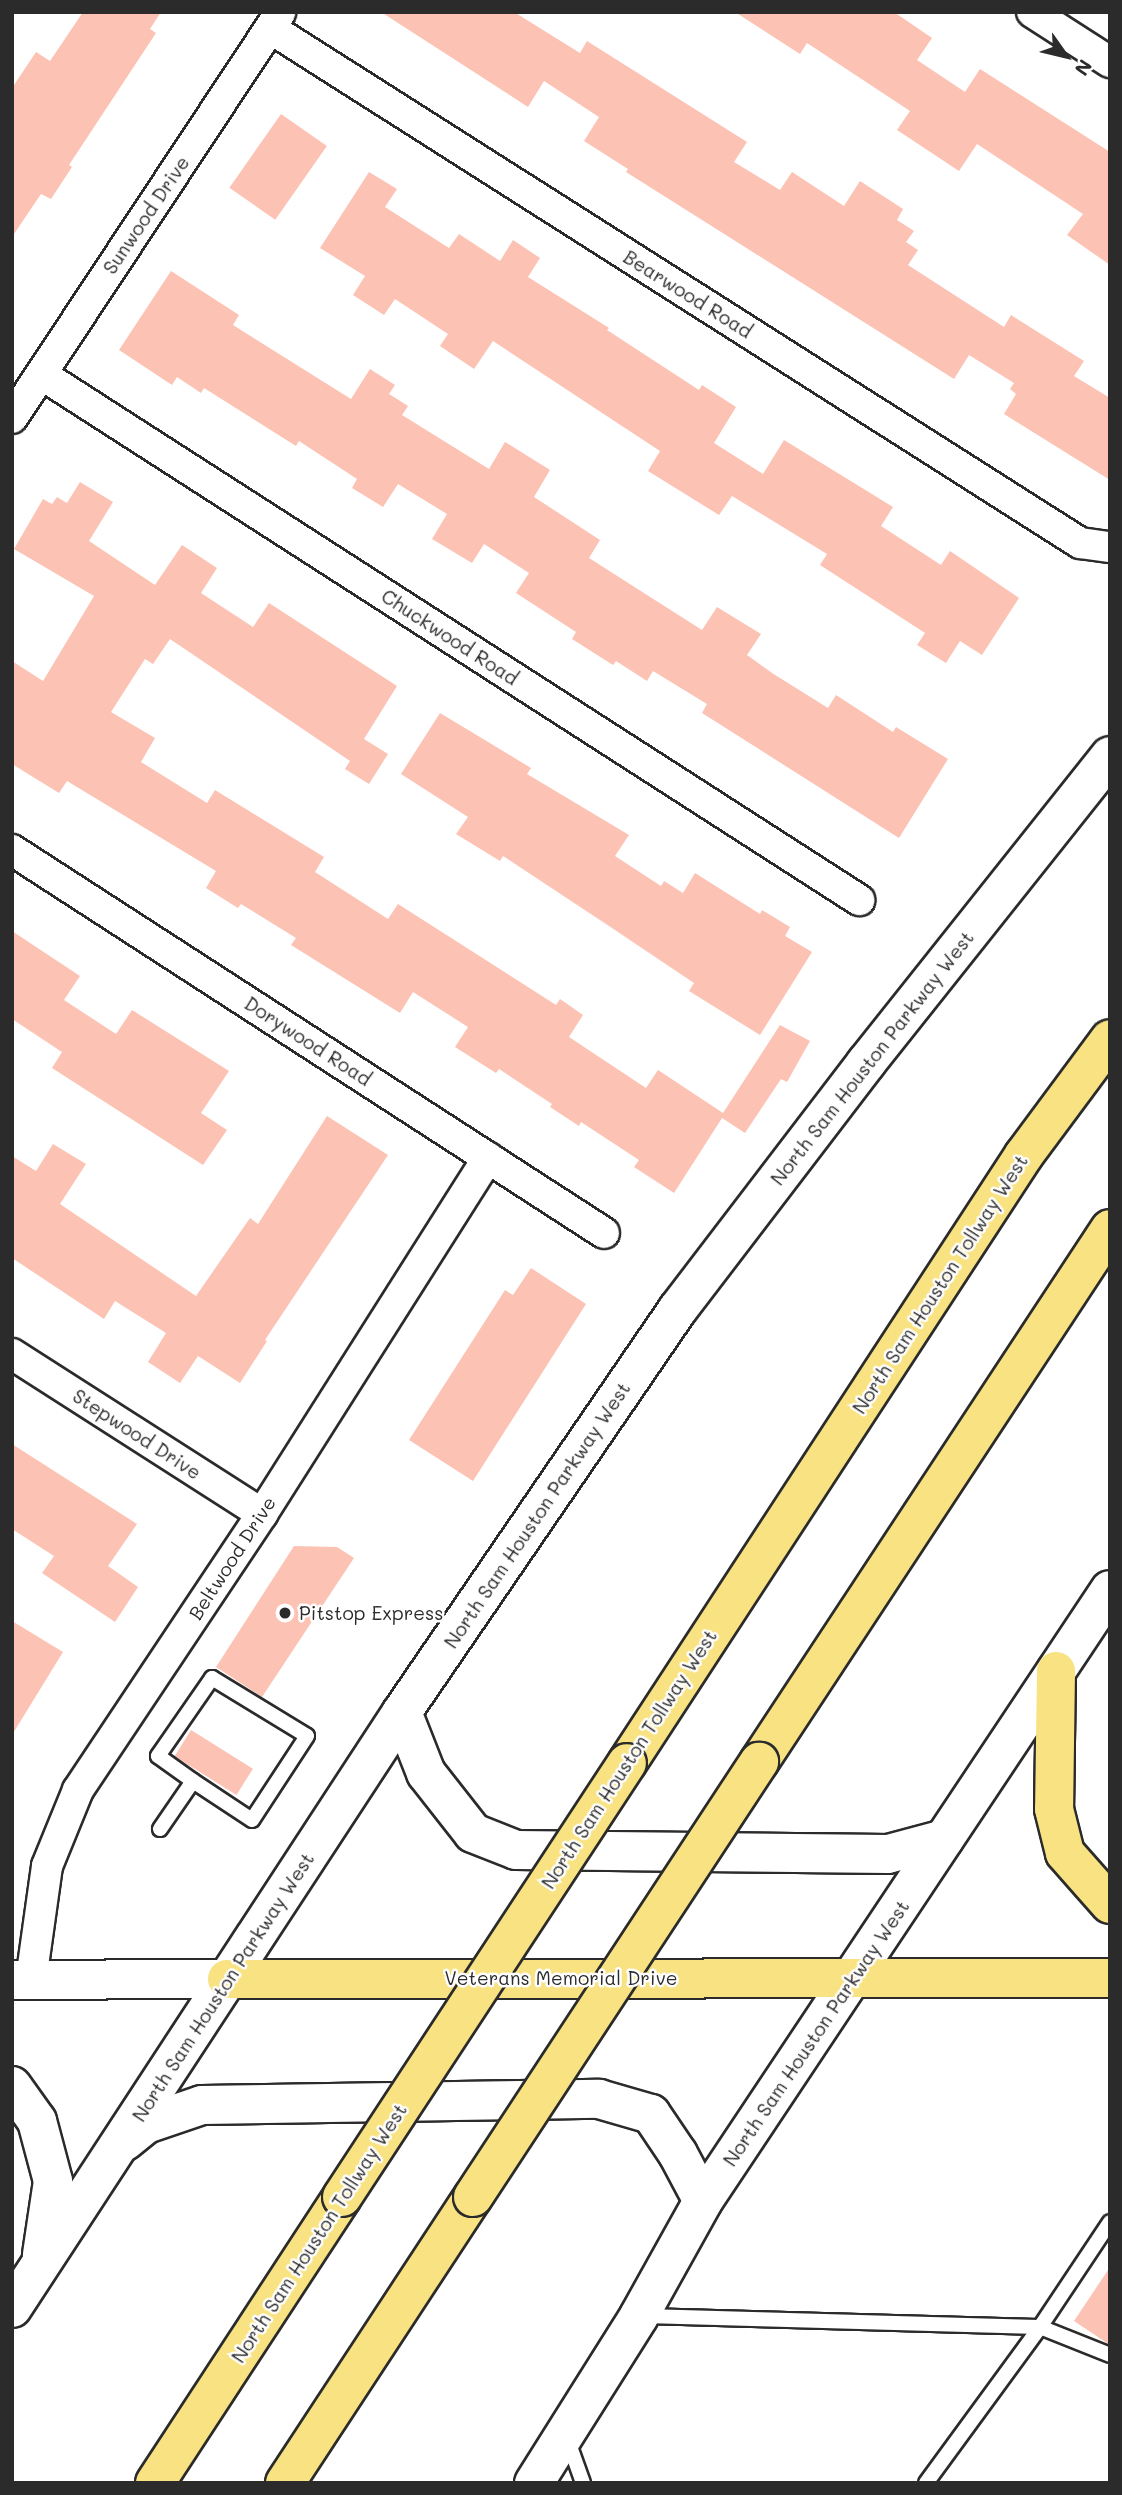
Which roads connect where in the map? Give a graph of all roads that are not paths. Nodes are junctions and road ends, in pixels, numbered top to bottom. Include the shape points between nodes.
1 (1032, 12) edge
2 (275, 20) edge
3 (1110, 62) edge
4 (41, 374) junction
5 (12, 418) edge
6 (1110, 547) edge
7 (1110, 756) edge
8 (12, 850) edge
9 (859, 900) dead end
10 (1110, 1039) edge
11 (488, 1158) junction
12 (1110, 1229) edge
13 (604, 1233) dead end
14 (12, 1354) edge
15 (262, 1514) junction
16 (1110, 1590) edge
17 (1056, 1671) junction
18 (402, 1712) junction
19 (193, 1781) junction
20 (160, 1829) dead end
21 (944, 1839) junction
22 (1110, 1904) edge
23 (852, 1978) junction
24 (1110, 1978) edge
25 (227, 1979) junction
26 (22, 1980) edge
27 (12, 2086) edge
28 (120, 2144) junction
29 (704, 2201) junction
30 (1110, 2222) edge
31 (41, 2265) junction
32 (12, 2308) edge
33 (639, 2316) junction
34 (1040, 2327) junction
35 (1110, 2355) edge
36 (565, 2433) junction
37 (155, 2483) edge
38 (285, 2483) edge
39 (534, 2483) edge
40 (583, 2483) edge
41 (926, 2483) edge

1 - 3 street
2 - 4 street, Sunwood Drive
2 - 6 street, Bearwood Road via 1080,543
4 - 5 street, Sunwood Drive
4 - 9 street, Chuckwood Road
7 - 18 main road, North Sam Houston Parkway West via 866,1062 678,1309
8 - 11 street, Dorywood Road
10 - 37 main road, North Sam Houston Tollway West, bridge via 1024,1156
11 - 13 street, Dorywood Road
11 - 15 street, Beltwood Drive
12 - 38 main road, bridge
14 - 15 street, Stepwood Drive
15 - 26 street, Beltwood Drive via 78,1790 47,1866
16 - 17 main road, North Sam Houston Parkway West
17 - 21 main road, North Sam Houston Parkway West
17 - 22 main road via 1054,1809 1065,1853
18 - 21 main road via 426,1773 473,1833 516,1850 888,1854
18 - 25 main road, North Sam Houston Parkway West
19 - 19 lane via 252,1820 307,1736 212,1678 158,1756
19 - 20 lane
21 - 23 main road, North Sam Houston Parkway West
23 - 24 main road, Veterans Memorial Drive
23 - 25 main road, Veterans Memorial Drive
23 - 29 main road, North Sam Houston Parkway West
25 - 26 main road, Veterans Memorial Drive
25 - 28 main road, North Sam Houston Parkway West
27 - 31 main road via 37,2121 53,2181
28 - 29 main road via 146,2124 202,2105 599,2099 650,2115
28 - 31 main road, North Sam Houston Parkway West
29 - 33 main road, North Sam Houston Parkway West
30 - 34 lane
31 - 32 main road, North Sam Houston Parkway West
33 - 34 lane
33 - 36 main road, North Sam Houston Parkway West
34 - 35 lane
34 - 41 lane
36 - 39 main road, North Sam Houston Parkway West
36 - 40 lane

